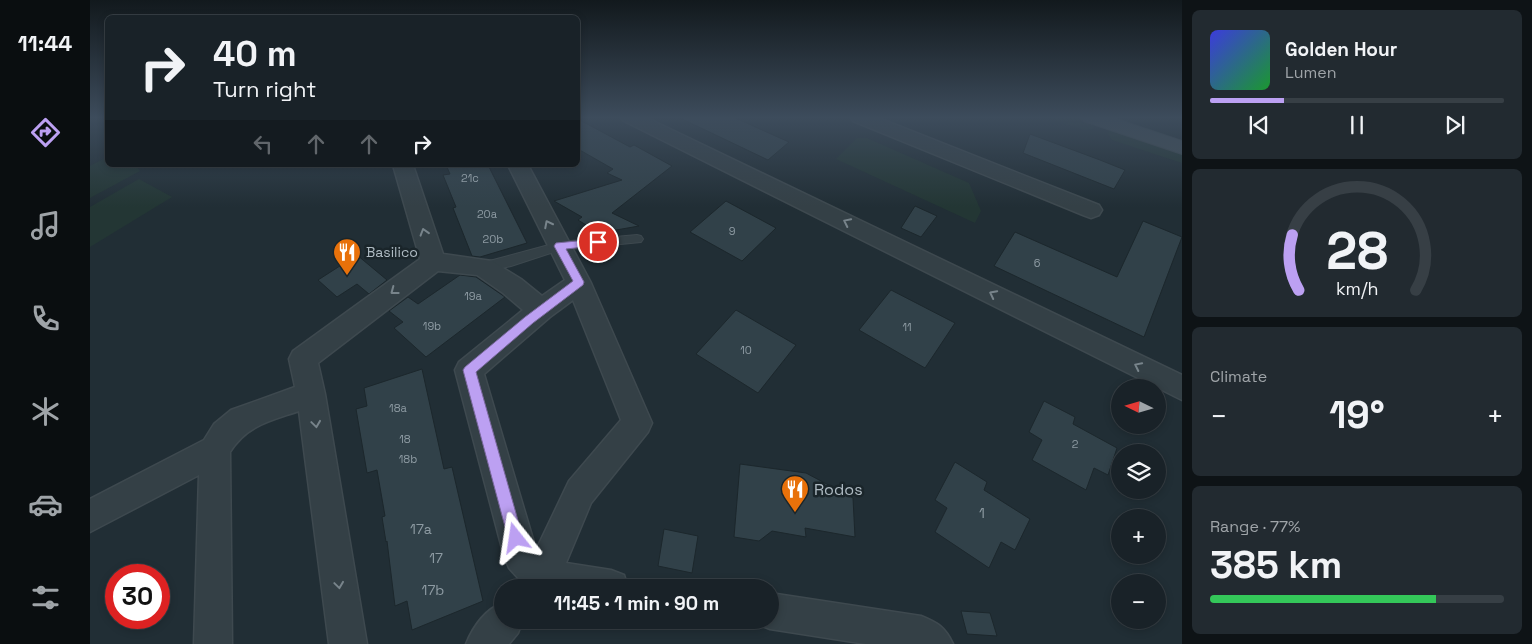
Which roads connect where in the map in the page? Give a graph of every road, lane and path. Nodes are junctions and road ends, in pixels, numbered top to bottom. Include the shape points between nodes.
1 (692, 147) edge
2 (935, 147) edge
3 (404, 167) edge
4 (519, 167) edge
5 (1091, 210) dead end
6 (637, 239) dead end
7 (560, 246) junction
8 (433, 262) junction
9 (483, 267) junction
10 (579, 282) junction
11 (541, 310) junction
12 (1182, 388) edge
13 (311, 394) junction
14 (215, 450) junction
15 (90, 516) edge
16 (535, 579) edge
17 (538, 579) edge
18 (779, 612) edge
19 (498, 629) edge
20 (213, 644) edge
21 (348, 644) edge
22 (485, 644) edge
23 (934, 644) edge

12 -> 1 street
2 - 5 street
8 -> 3 street
7 -> 4 street
6 - 7 lane
7 - 9 lane
7 - 10 street
8 - 9 street
8 -> 13 street via 303,359
9 - 11 street
10 - 11 street
10 - 17 street via 637,423 580,492
11 - 16 street via 469,370 521,556
13 - 14 street via 241,419 225,434
13 -> 21 street
14 - 15 street
14 - 20 street
18 - 23 street via 921,634
19 - 22 street

